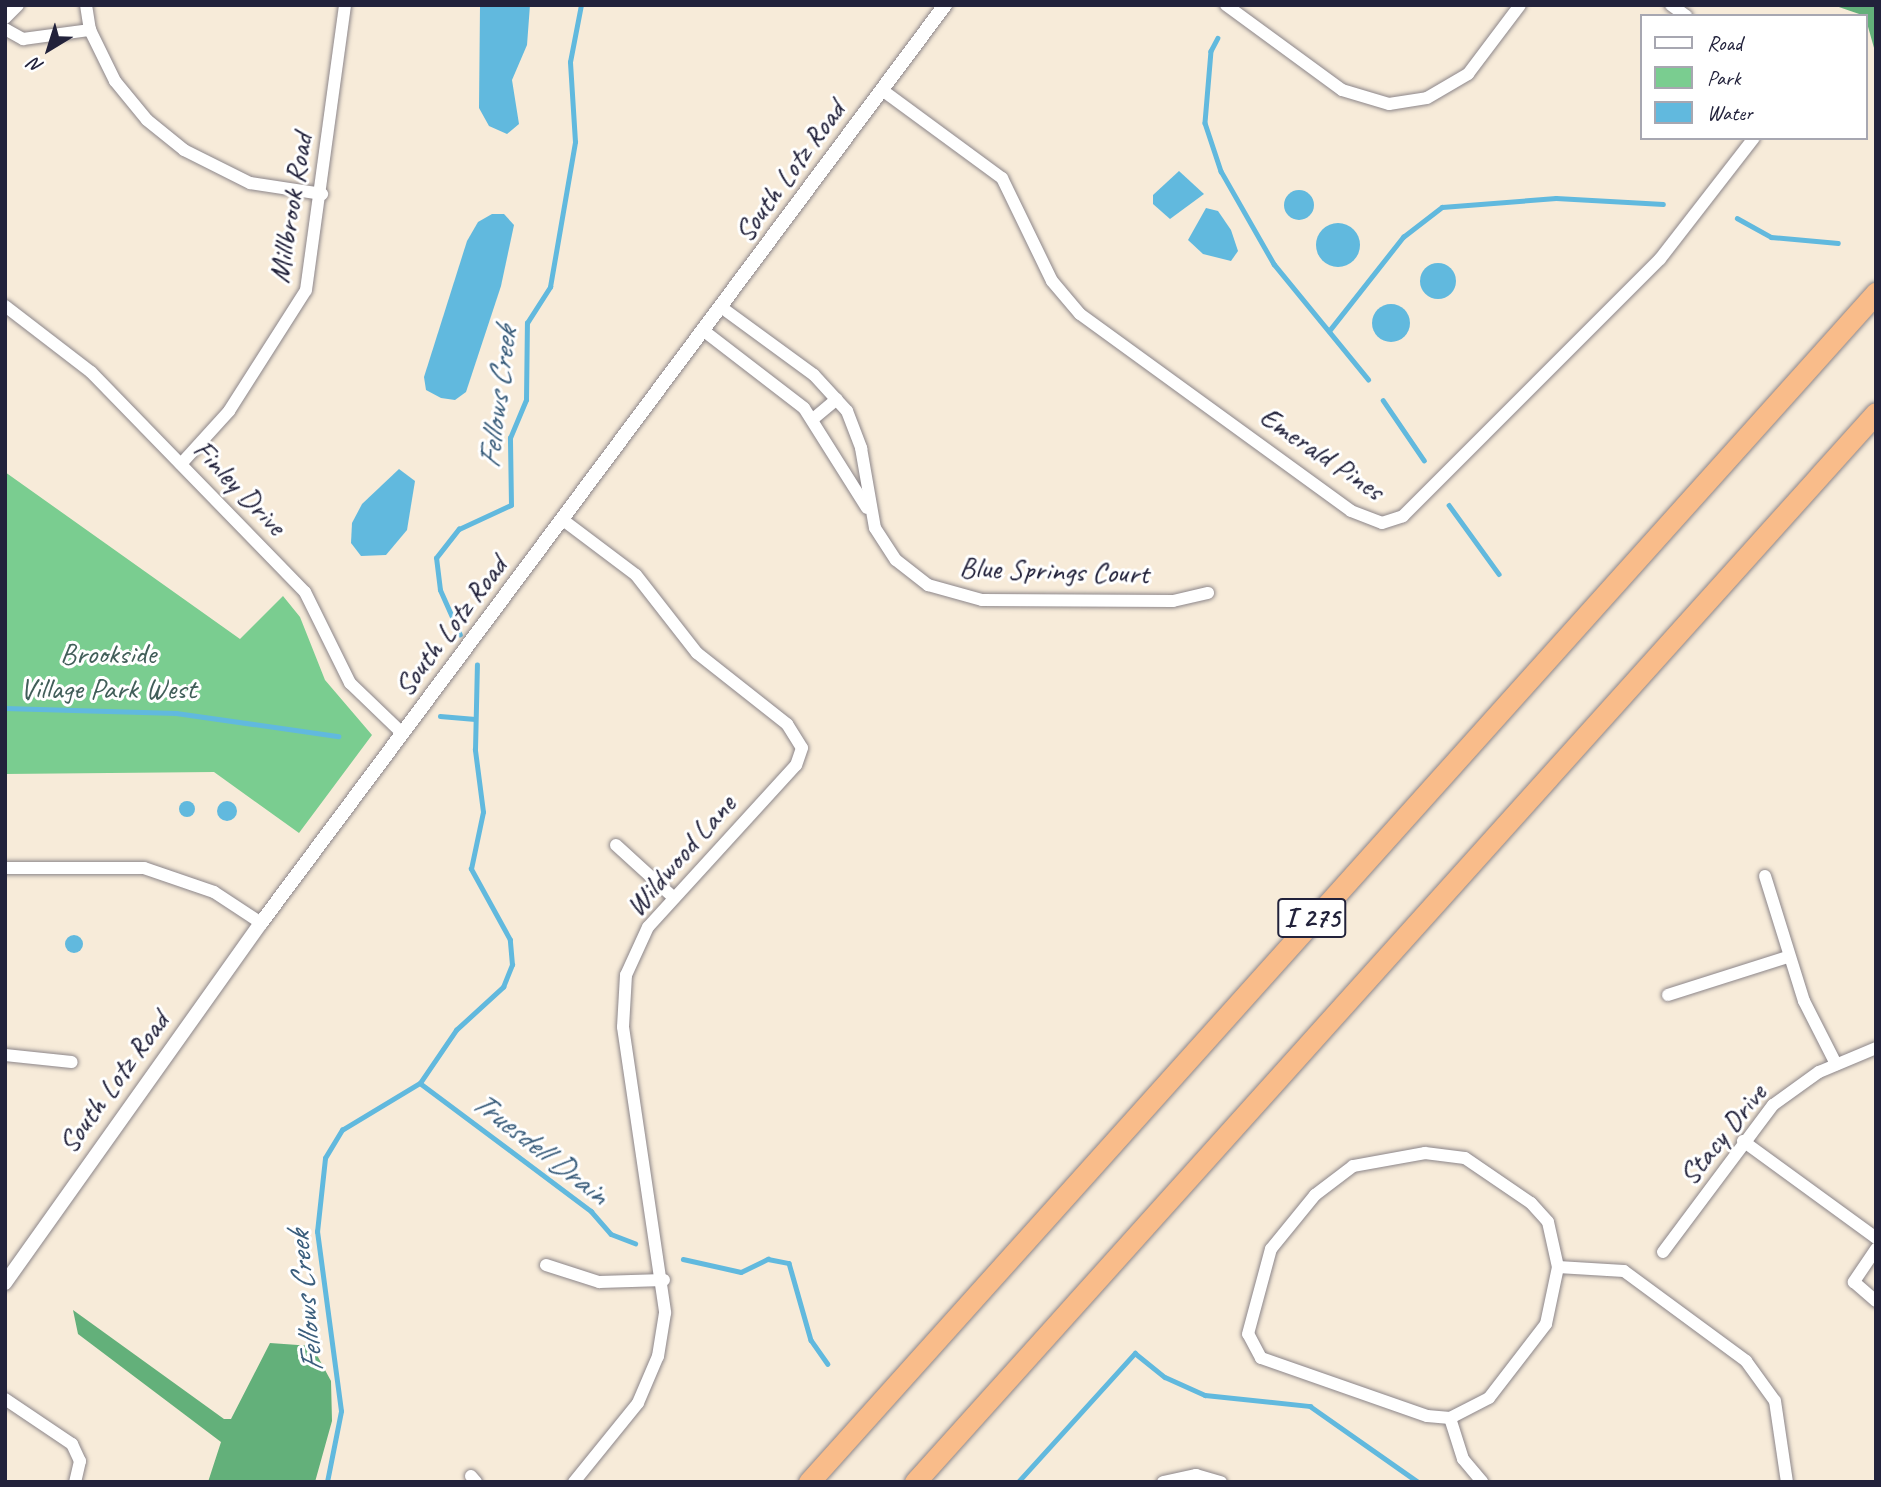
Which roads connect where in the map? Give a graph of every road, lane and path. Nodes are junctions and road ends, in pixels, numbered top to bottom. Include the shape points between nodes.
1 (18, 5) edge
2 (86, 5) edge
3 (345, 5) edge
4 (945, 5) edge
5 (1226, 5) edge
6 (1520, 5) edge
7 (5, 18) edge
8 (5, 29) edge
9 (90, 30) junction
10 (881, 90) junction
11 (1752, 140) edge
12 (322, 194) junction
13 (1876, 293) edge
14 (5, 306) edge
15 (721, 307) junction
16 (704, 331) junction
17 (837, 398) junction
18 (1876, 413) edge
19 (813, 419) junction
20 (181, 464) junction
21 (867, 508) junction
22 (563, 520) junction
23 (1208, 593) dead end
24 (402, 733) junction
25 (616, 845) dead end
26 (5, 868) edge
27 (1765, 876) dead end
28 (673, 897) junction
29 (261, 923) junction
30 (1788, 957) junction
31 (1668, 995) dead end
32 (1876, 1048) edge
33 (5, 1055) edge
34 (72, 1062) dead end
35 (1836, 1064) junction
36 (1743, 1141) junction
37 (1876, 1238) edge
38 (1876, 1249) edge
39 (1663, 1252) dead end
40 (546, 1265) dead end
41 (1558, 1267) junction
42 (664, 1280) junction
43 (5, 1283) edge
44 (1876, 1301) edge
45 (5, 1399) edge
46 (1450, 1418) junction
47 (75, 1482) edge
48 (574, 1482) edge
49 (808, 1482) edge
50 (915, 1482) edge
51 (1163, 1482) edge
52 (1221, 1482) edge
53 (1482, 1482) edge
54 (1787, 1482) edge

1 - 7 street
2 - 9 street
3 - 12 street, Millbrook Road
4 - 10 street, South Lotz Road
5 - 6 street via 1342,90 1389,104 1427,98 1468,74
8 - 9 street via 23,39
9 - 12 street via 125,95 184,149 250,183
10 - 11 street, Emerald Pines via 1002,178 1052,281 1080,314 1351,511 1382,523 1403,516 1660,259
10 - 15 street, South Lotz Road
12 - 20 street, Millbrook Road via 315,258 296,314 229,411
13 - 49 highway, I 275
14 - 20 street, Finley Drive via 76,358
15 - 16 street, South Lotz Road
15 - 17 street, Blue Springs Court
16 - 19 street
16 - 22 street, South Lotz Road
17 - 19 street
17 - 21 street, Blue Springs Court via 855,427
18 - 50 highway, I 275
19 - 21 street
20 - 24 street, Finley Drive via 305,592 350,683
21 - 23 street, Blue Springs Court via 896,560 951,595 1172,601
22 - 24 street, South Lotz Road
22 - 28 street, Wildwood Lane via 636,575 706,662 800,738 796,765
24 - 29 street, South Lotz Road
25 - 28 street
26 - 29 street via 144,868 214,892
27 - 30 street
28 - 42 street, Wildwood Lane via 641,938 622,1002
29 - 43 street, South Lotz Road
30 - 31 street
30 - 35 street
32 - 35 street, Stacy Drive
33 - 34 street
35 - 36 street, Stacy Drive via 1787,1093
36 - 37 street
36 - 39 street, Stacy Drive
38 - 44 street via 1854,1282
40 - 42 street via 599,1282
41 - 46 street via 1546,1324 1489,1398
41 - 46 street via 1552,1231 1540,1212 1481,1168 1446,1154 1353,1166 1315,1195 1271,1249 1249,1324 1261,1358 1416,1412
41 - 54 street via 1624,1271 1746,1361 1775,1401
42 - 48 street, Wildwood Lane via 662,1338 649,1380
45 - 47 street via 72,1444 80,1461
46 - 53 street via 1463,1459
51 - 52 street via 1196,1475

